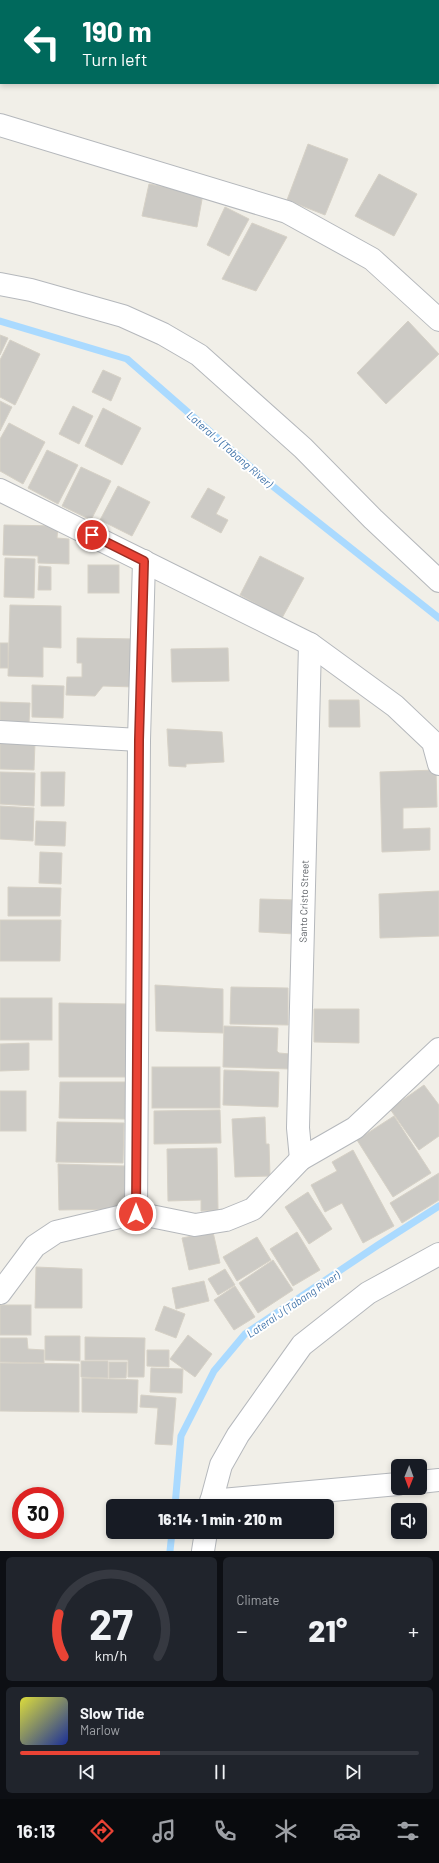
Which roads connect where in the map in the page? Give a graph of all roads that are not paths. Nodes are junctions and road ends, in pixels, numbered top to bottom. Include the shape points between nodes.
1 (0, 125) edge
2 (0, 284) edge
3 (439, 320) edge
4 (0, 490) edge
5 (144, 561) junction
6 (439, 581) edge
7 (310, 644) junction
8 (0, 732) edge
9 (139, 740) junction
10 (439, 764) edge
11 (439, 1049) edge
12 (301, 1159) junction
13 (136, 1214) junction
14 (439, 1254) edge
15 (0, 1293) edge
16 (439, 1480) edge
17 (427, 1481) edge
18 (391, 1485) edge
19 (211, 1499) edge
20 (257, 1499) edge
21 (205, 1539) edge
22 (203, 1551) edge

1 - 3 street via 287,212 372,259
2 - 6 street via 123,316 199,354 303,448
4 - 5 street
5 - 7 street
5 - 9 street
7 - 10 street via 395,706 433,742
7 - 12 street, Santo Cristo Street via 298,1128
8 - 9 street
9 - 13 street
11 - 12 street via 355,1128
12 - 13 street via 253,1209 226,1220 195,1225
13 - 15 street via 56,1232 35,1246
14 - 19 street via 368,1293 302,1345 238,1435 221,1465
16 - 17 street
18 - 20 street
21 - 22 street

